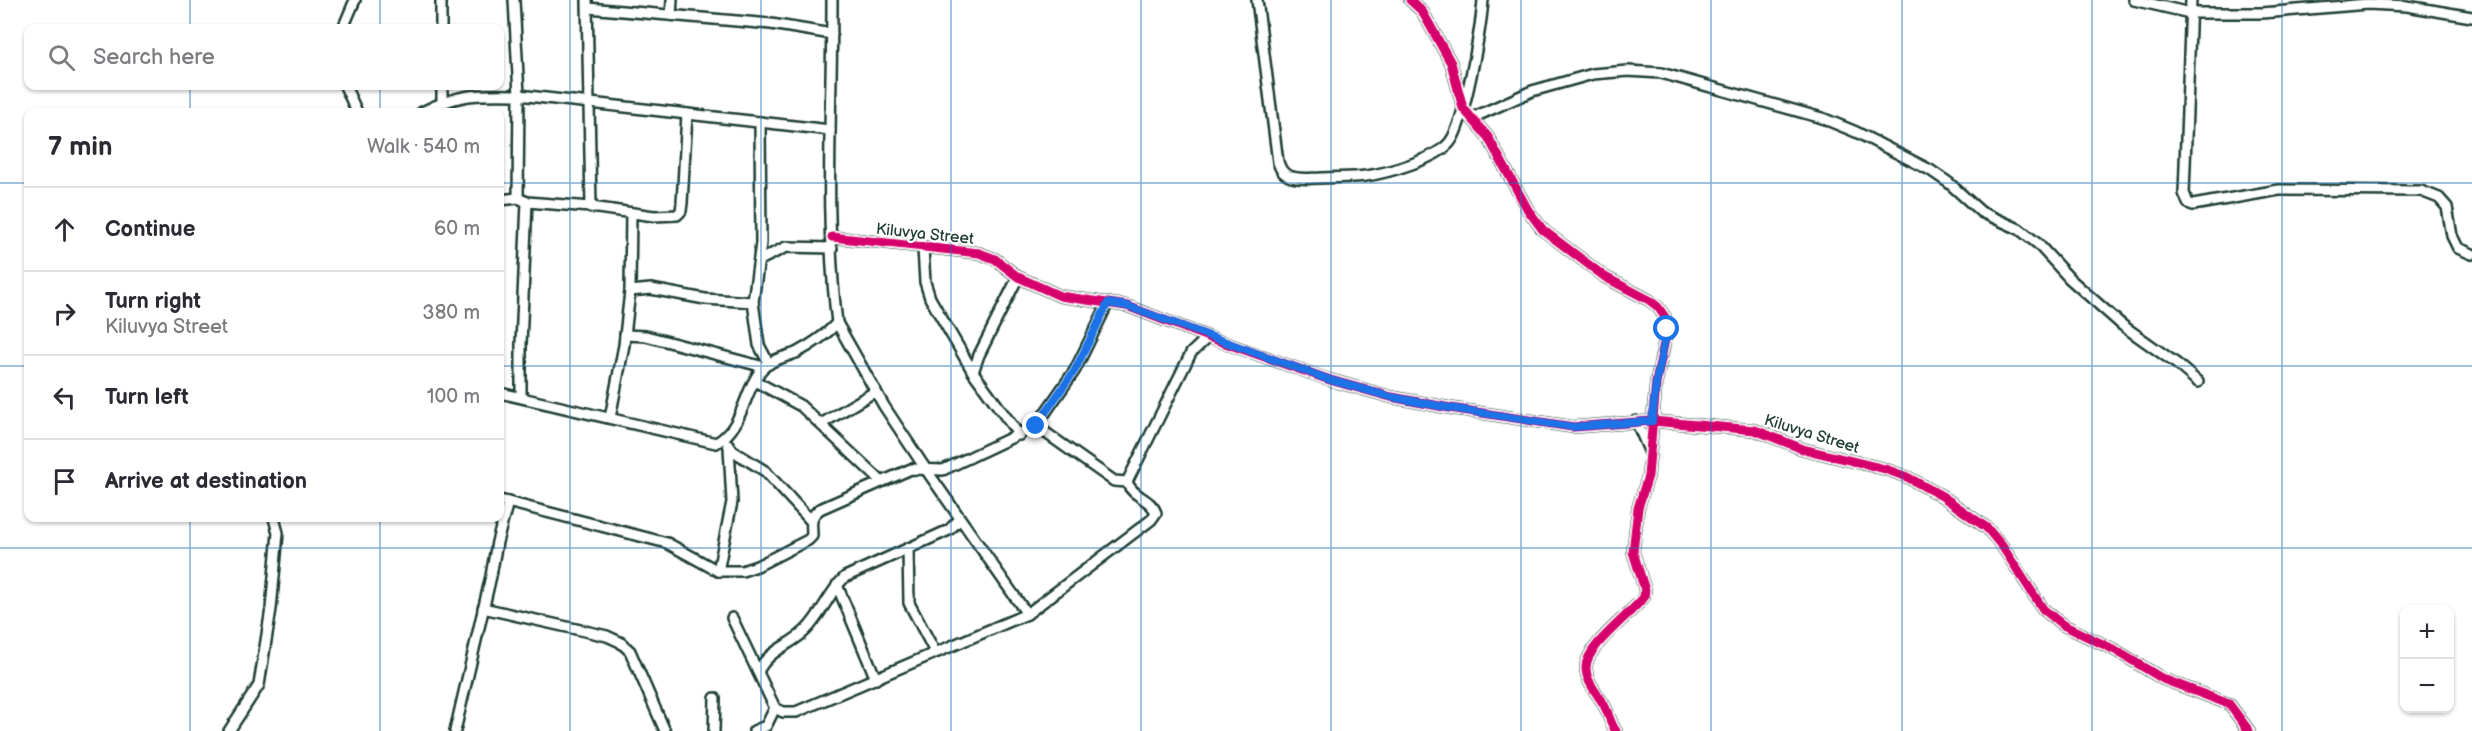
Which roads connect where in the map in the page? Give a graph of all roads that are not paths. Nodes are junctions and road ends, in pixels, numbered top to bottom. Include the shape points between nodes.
1 (355, 0) edge
2 (441, 0) edge
3 (514, 0) edge
4 (672, 0) edge
5 (832, 0) edge
6 (1257, 0) edge
7 (1410, 0) edge
8 (1483, 0) edge
9 (2134, 0) edge
10 (2191, 0) edge
11 (588, 4) edge
12 (2432, 5) edge
13 (2190, 13) junction
14 (671, 15) junction
15 (2472, 17) edge
16 (345, 24) edge
17 (441, 24) edge
18 (832, 34) junction
19 (347, 90) edge
20 (442, 90) edge
21 (519, 95) junction
22 (443, 102) junction
23 (590, 104) junction
24 (355, 108) edge
25 (430, 108) edge
26 (442, 108) edge
27 (1463, 108) junction
28 (687, 114) junction
29 (1472, 118) junction
30 (760, 122) junction
31 (830, 130) junction
32 (518, 198) junction
33 (504, 200) edge
34 (527, 202) junction
35 (591, 207) junction
36 (631, 213) junction
37 (832, 237) junction
38 (832, 248) junction
39 (923, 248) junction
40 (2472, 254) edge
41 (760, 260) junction
42 (1018, 277) junction
43 (630, 291) junction
44 (753, 302) junction
45 (1108, 303) junction
46 (837, 323) junction
47 (625, 335) junction
48 (1208, 337) junction
49 (766, 365) junction
50 (973, 372) junction
51 (755, 381) junction
52 (2198, 382) dead end
53 (876, 391) junction
54 (504, 394) edge
55 (521, 397) junction
56 (610, 418) junction
57 (1636, 421) junction
58 (1652, 421) junction
59 (821, 424) junction
60 (1036, 426) junction
61 (1019, 435) junction
62 (727, 442) junction
63 (1650, 453) junction
64 (927, 471) junction
65 (881, 481) junction
66 (1127, 482) junction
67 (504, 501) edge
68 (959, 520) junction
69 (811, 521) junction
70 (275, 522) edge
71 (500, 522) edge
72 (908, 548) junction
73 (718, 571) junction
74 (837, 585) junction
75 (483, 608) junction
76 (1027, 614) junction
77 (732, 618) dead end
78 (935, 652) junction
79 (758, 672) junction
80 (876, 679) junction
81 (715, 698) dead end
82 (775, 708) junction
83 (2241, 720) junction
84 (229, 731) edge
85 (455, 731) edge
86 (665, 731) edge
87 (714, 731) edge
88 (754, 731) edge
89 (1616, 731) edge
90 (2238, 731) edge
91 (2249, 731) edge

1 - 16 street
2 - 17 street
3 - 21 street
4 - 14 street
5 - 18 street
6 - 27 street via 1278,162 1289,176 1366,176 1408,165 1451,141
7 - 27 street via 1422,11 1451,63
8 - 27 street
9 - 13 street
10 - 13 street
11 - 14 street
11 - 23 street
12 - 13 street via 2368,4 2262,13
12 - 15 street
13 - 40 street via 2184,193 2188,203 2279,190 2421,191 2439,198 2447,207 2458,248
14 - 18 street
18 - 31 street
19 - 24 street
20 - 22 street
21 - 22 street via 474,93
21 - 23 street
21 - 32 street
22 - 25 street
22 - 26 street
23 - 28 street
23 - 35 street
27 - 29 street
28 - 30 street
28 - 36 street via 681,211 677,215 654,216
29 - 52 street via 1532,91 1593,74 1628,71 1661,73 1822,118 1930,170 1981,212 2019,229 2122,326
29 - 58 street via 1488,137 1543,230 1605,277 1649,300 1665,317 1667,329
30 - 31 street
30 - 41 street
31 - 37 street
32 - 33 street
32 - 34 street
34 - 35 street
34 - 55 street
35 - 36 street
36 - 43 street
37 - 38 street
37 - 39 street, Kiluvya Street
38 - 41 street via 786,247
38 - 46 street
39 - 42 street, Kiluvya Street via 979,253 995,259
39 - 50 street via 930,298
41 - 44 street
42 - 45 street, Kiluvya Street via 1060,296
42 - 50 street
43 - 44 street via 651,289 705,299
43 - 47 street
44 - 49 street
45 - 48 street, Kiluvya Street via 1127,306
45 - 60 street via 1075,370
46 - 49 street via 798,352
46 - 53 street
47 - 49 street via 646,336
47 - 56 street
48 - 57 street, Kiluvya Street via 1391,397 1573,427
48 - 66 street via 1191,352
49 - 51 street
50 - 61 street
51 - 59 street via 801,406
51 - 62 street
53 - 59 street
53 - 64 street
54 - 55 street
55 - 56 street
56 - 62 street via 709,442
57 - 58 street, Kiluvya Street
57 - 63 street
58 - 63 street
58 - 83 street, Kiluvya Street via 1755,430 1803,449 1907,477 1987,528 2043,609 2063,626 2115,650 2163,679 2229,704
59 - 65 street
60 - 61 street
60 - 66 street via 1114,481
61 - 64 street via 943,470
62 - 69 street via 765,471
62 - 73 street via 732,502
63 - 89 street via 1633,552 1644,597 1595,647 1586,668
64 - 65 street via 911,469
64 - 68 street
65 - 69 street via 820,508
66 - 76 street via 1134,493 1154,507 1156,513 1151,520
67 - 73 street via 667,543
68 - 72 street via 949,530
68 - 76 street
69 - 73 street via 812,536 796,546 742,571
70 - 84 street via 278,533 272,598 259,685
71 - 75 street
72 - 74 street via 845,577
72 - 78 street via 909,603
74 - 79 street via 817,619 805,632 773,652
74 - 80 street
75 - 85 street
75 - 86 street via 620,642 630,651
76 - 78 street
77 - 79 street
78 - 80 street
79 - 82 street
80 - 82 street via 796,712
81 - 87 street
82 - 88 street via 766,726
83 - 90 street
83 - 91 street, Kiluvya Street

